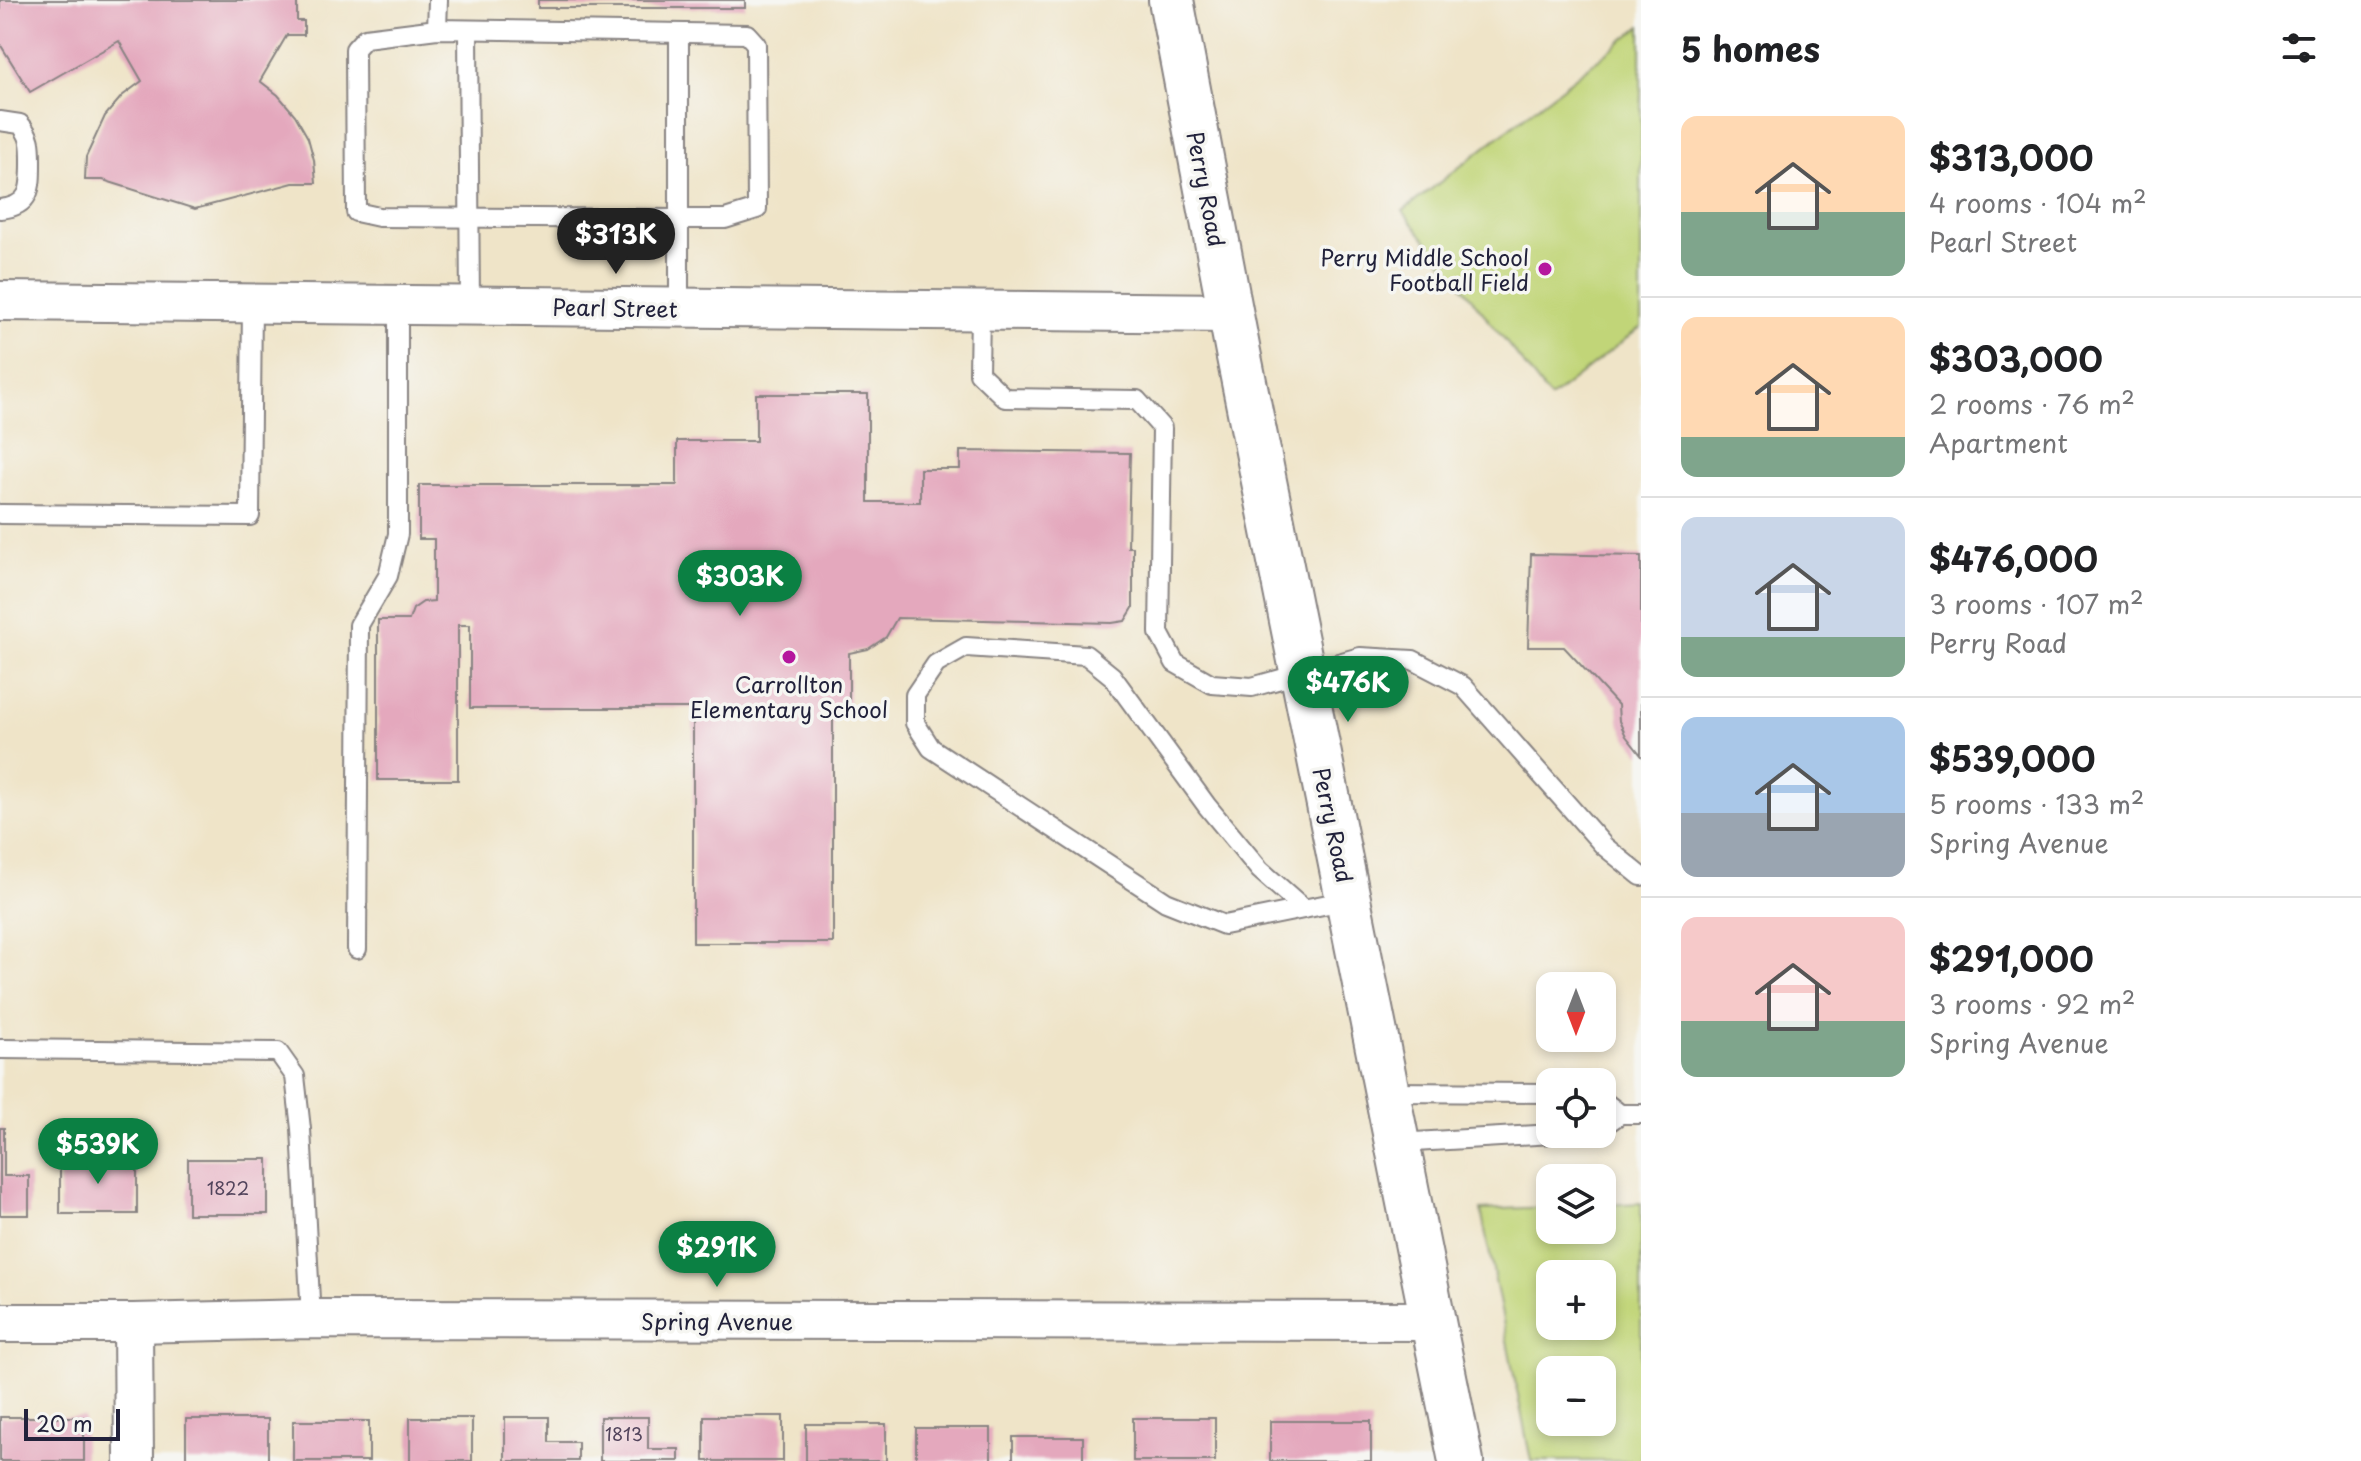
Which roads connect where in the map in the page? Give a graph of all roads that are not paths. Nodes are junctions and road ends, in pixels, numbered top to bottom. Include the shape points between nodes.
1 (438, 0) edge
2 (1171, 0) edge
3 (437, 29) junction
4 (468, 30) junction
5 (679, 34) junction
6 (0, 121) edge
7 (0, 209) edge
8 (469, 217) junction
9 (680, 219) junction
10 (0, 301) edge
11 (252, 303) junction
12 (398, 304) junction
13 (470, 306) junction
14 (679, 308) junction
15 (980, 311) junction
16 (1231, 313) junction
17 (0, 514) edge
18 (1303, 672) junction
19 (1641, 876) edge
20 (1349, 899) junction
21 (1302, 907) junction
22 (357, 949) dead end
23 (0, 1049) edge
24 (1388, 1092) junction
25 (1536, 1093) edge
26 (1616, 1111) edge
27 (1620, 1114) junction
28 (1641, 1114) edge
29 (1616, 1117) edge
30 (1536, 1135) edge
31 (1397, 1143) junction
32 (311, 1319) junction
33 (1433, 1321) junction
34 (0, 1323) edge
35 (133, 1323) junction
36 (134, 1461) edge
37 (1461, 1461) edge

1 - 3 lane
2 - 16 street, Perry Road
3 - 4 lane
3 - 8 lane via 365,38 355,49 356,212
4 - 5 lane
4 - 8 lane
5 - 9 lane
5 - 9 lane via 747,34 756,44 759,176 757,209 725,219
6 - 7 lane via 20,124 28,133 31,189 22,202
8 - 9 lane
8 - 13 lane
9 - 14 lane
10 - 11 street, Pearl Street
11 - 12 street, Pearl Street
11 - 17 lane via 250,516
12 - 13 street, Pearl Street
12 - 22 lane via 398,534 388,576 359,625
13 - 14 street, Pearl Street
14 - 15 street, Pearl Street
15 - 16 street, Pearl Street
15 - 18 lane via 979,373 1005,398 1137,400 1162,428 1159,633 1175,663 1212,684 1252,687
16 - 18 street, Perry Road
18 - 19 lane via 1360,657 1413,660 1463,686 1604,846
18 - 20 street, Perry Road
20 - 21 lane
20 - 24 street, Perry Road
21 - 21 lane via 1260,870 1112,676 1086,655 966,647 936,664 915,695 915,723 931,748 1166,902 1224,925
23 - 32 lane via 278,1052 295,1076
24 - 25 lane
24 - 31 street, Perry Road
26 - 27 lane
27 - 28 lane
27 - 29 lane
30 - 31 lane
31 - 33 street, Perry Road
32 - 33 street, Spring Avenue
32 - 35 street, Spring Avenue
33 - 37 street, Perry Road
34 - 35 street, Spring Avenue
35 - 36 street

